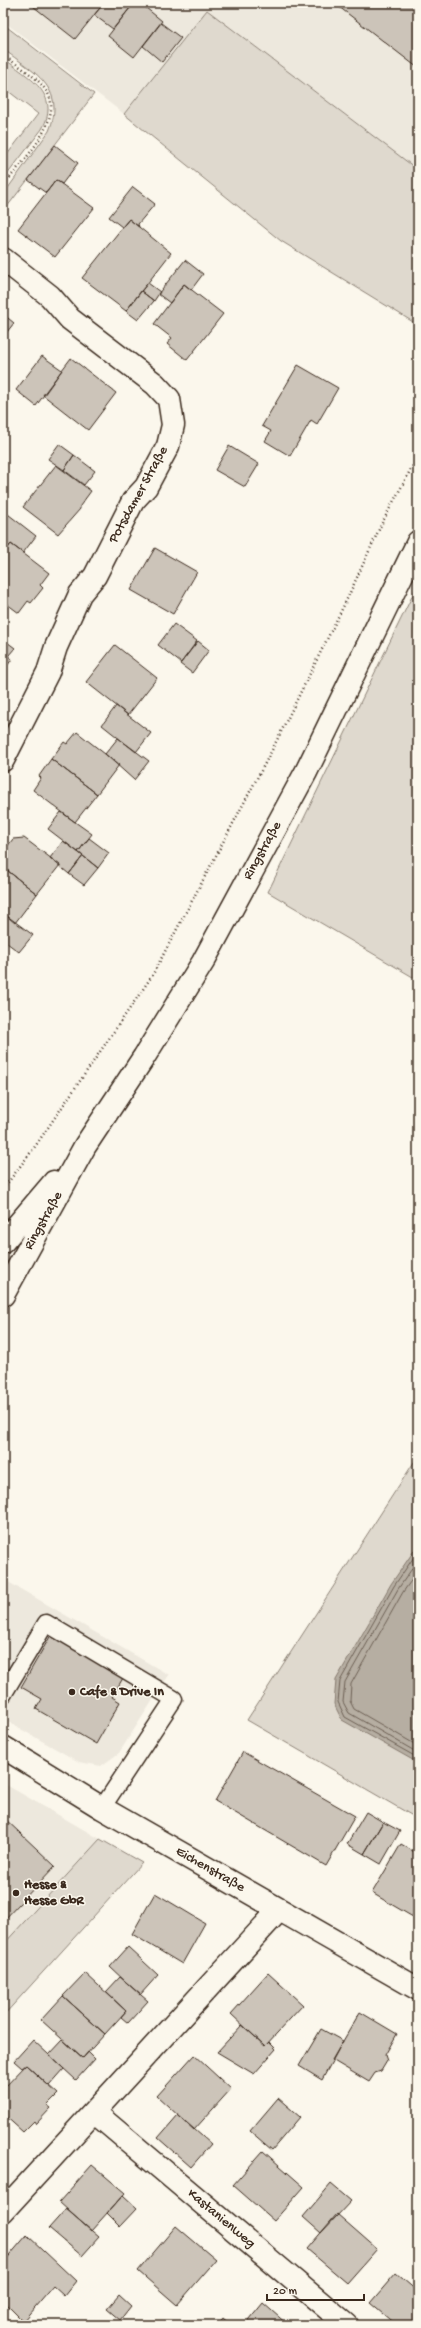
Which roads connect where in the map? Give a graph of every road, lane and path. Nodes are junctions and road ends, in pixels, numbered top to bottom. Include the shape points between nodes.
1 (3, 55) edge
2 (3, 186) edge
3 (3, 259) edge
4 (418, 456) edge
5 (418, 542) edge
6 (3, 760) edge
7 (85, 1146) junction
8 (3, 1189) edge
9 (3, 1242) edge
10 (3, 1295) edge
11 (3, 1695) edge
12 (3, 1747) edge
13 (102, 1808) junction
14 (278, 1910) junction
15 (418, 1989) edge
16 (94, 2112) junction
17 (3, 2211) edge
18 (347, 2325) edge

1 - 2 path via 42,85 52,108 49,122 42,135
3 - 6 street, Potsdamer Straße via 50,296 70,319 155,384 169,400 173,425 168,446 146,487 133,501 95,576 80,594 56,647 48,672
4 - 8 path via 382,523 270,752 152,976
5 - 7 street, Ringstraße via 306,772 203,962
7 - 9 street, Ringstraße
7 - 10 street, Ringstraße
11 - 13 lane via 46,1624 174,1699
12 - 13 street, Eichenstraße
13 - 14 street, Eichenstraße
14 - 15 street, Eichenstraße
14 - 16 street
16 - 17 street
16 - 18 street, Kastanienweg

